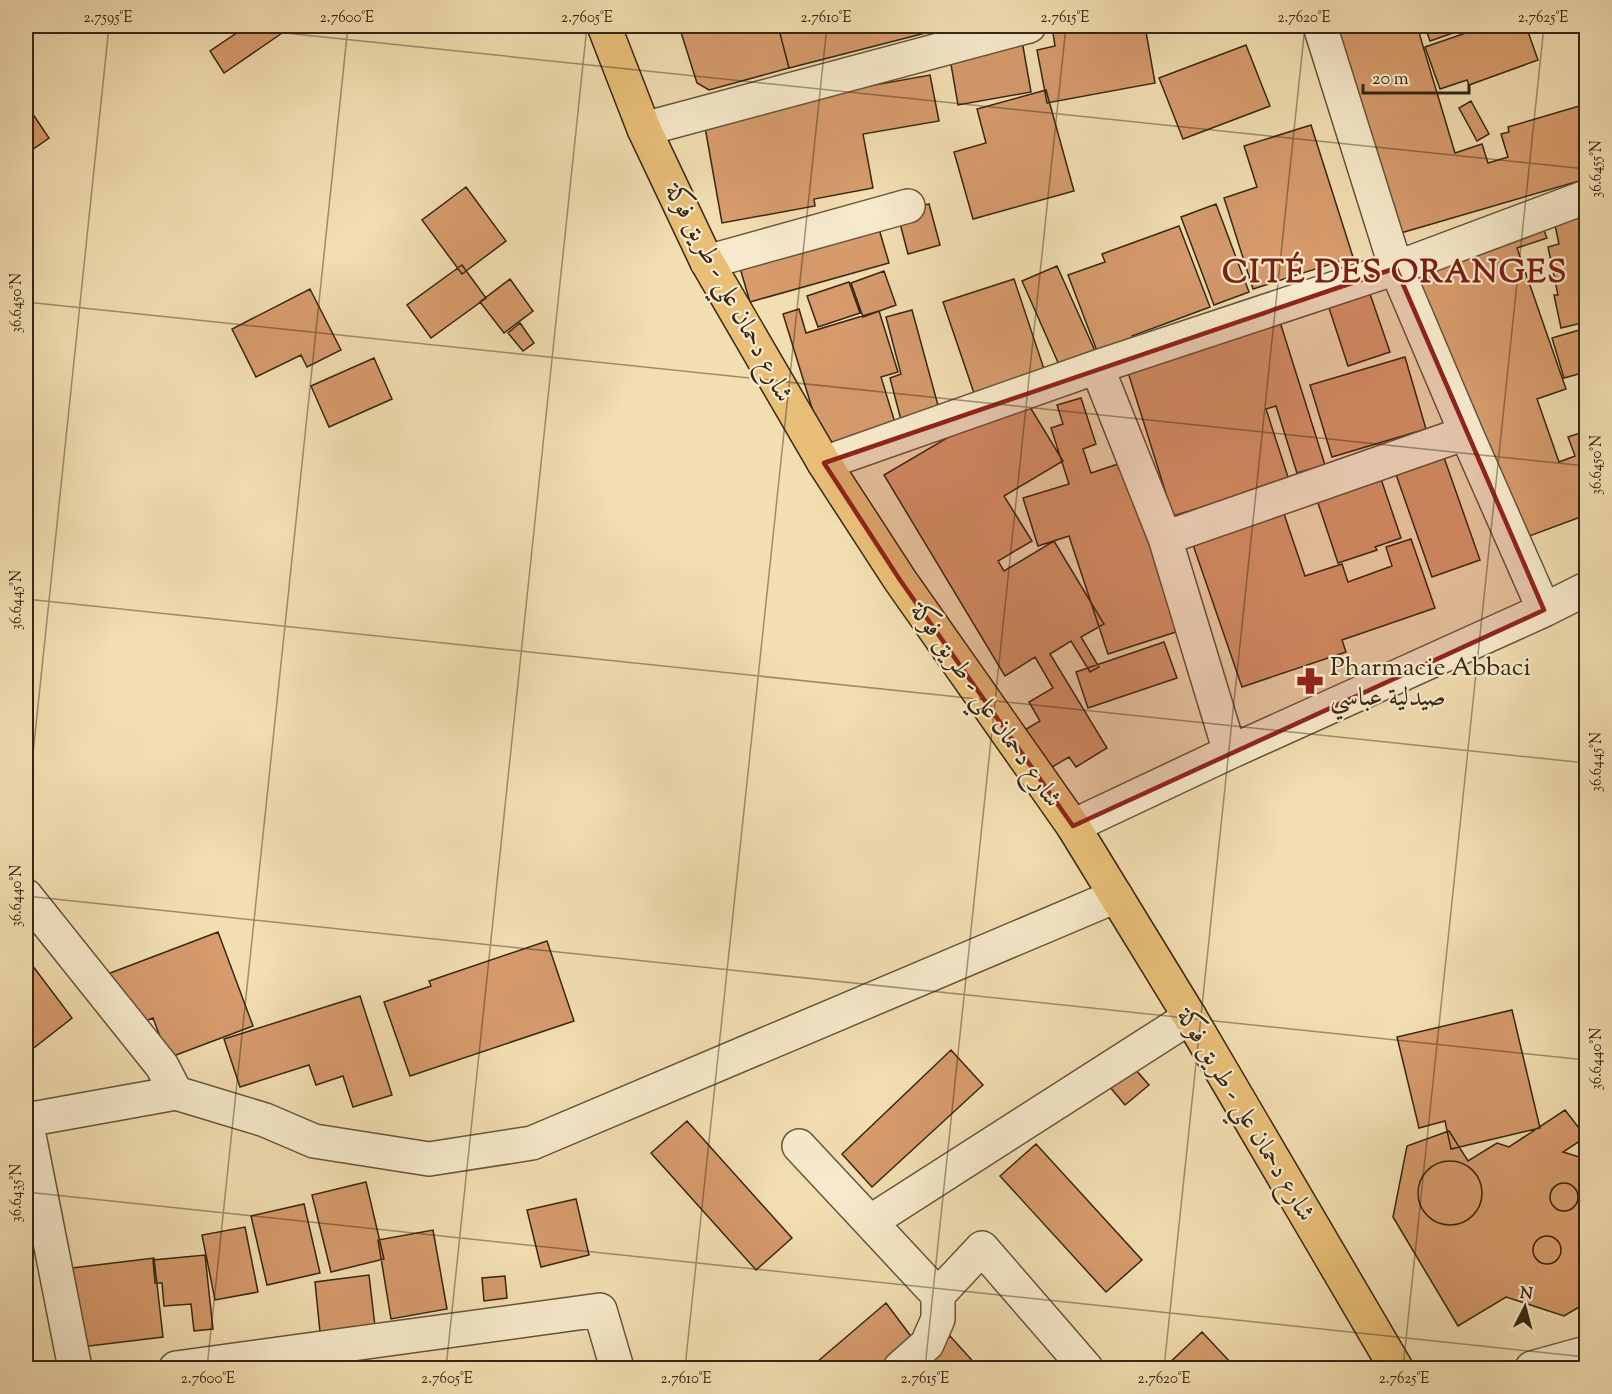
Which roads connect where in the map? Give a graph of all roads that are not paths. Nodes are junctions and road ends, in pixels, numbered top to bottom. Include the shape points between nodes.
1 (604, 26) edge
2 (1029, 26) edge
3 (1320, 26) edge
4 (963, 34) edge
5 (645, 129) junction
6 (1587, 197) edge
7 (908, 206) dead end
8 (707, 262) junction
9 (1396, 268) junction
10 (1097, 367) junction
11 (1466, 433) junction
12 (824, 463) junction
13 (1165, 538) junction
14 (1587, 589) edge
15 (1544, 610) junction
16 (1230, 752) junction
17 (1073, 826) junction
18 (26, 896) edge
19 (1116, 896) junction
20 (1190, 1017) junction
21 (176, 1093) junction
22 (26, 1120) edge
23 (799, 1146) dead end
24 (870, 1222) junction
25 (938, 1295) junction
26 (1587, 1353) edge
27 (75, 1368) edge
28 (176, 1368) edge
29 (617, 1368) edge
30 (900, 1368) edge
31 (1086, 1368) edge
32 (1396, 1368) edge
33 (1532, 1368) edge

1 - 5 main road, شارع دحمان علي - طريق فوكة
2 - 4 street
3 - 9 street
4 - 5 street
5 - 8 main road, شارع دحمان علي - طريق فوكة
6 - 9 street
7 - 8 street
8 - 12 main road, شارع دحمان علي - طريق فوكة
9 - 10 street
9 - 11 street
10 - 12 street
10 - 13 street
11 - 13 street
11 - 15 street
12 - 17 main road, شارع دحمان علي - طريق فوكة via 900,580
13 - 16 street
14 - 15 street
15 - 16 street
16 - 17 street
17 - 19 main road, شارع دحمان علي - طريق فوكة
18 - 21 street via 162,1066
19 - 20 main road, شارع دحمان علي - طريق فوكة
19 - 21 street via 532,1143 429,1160 314,1141 265,1120
20 - 24 street
20 - 32 main road, شارع دحمان علي - طريق فوكة
21 - 22 street
22 - 27 street
23 - 24 street
24 - 25 street
25 - 30 street via 938,1319 927,1344
25 - 31 street via 982,1248
26 - 33 street
28 - 29 street via 600,1310

